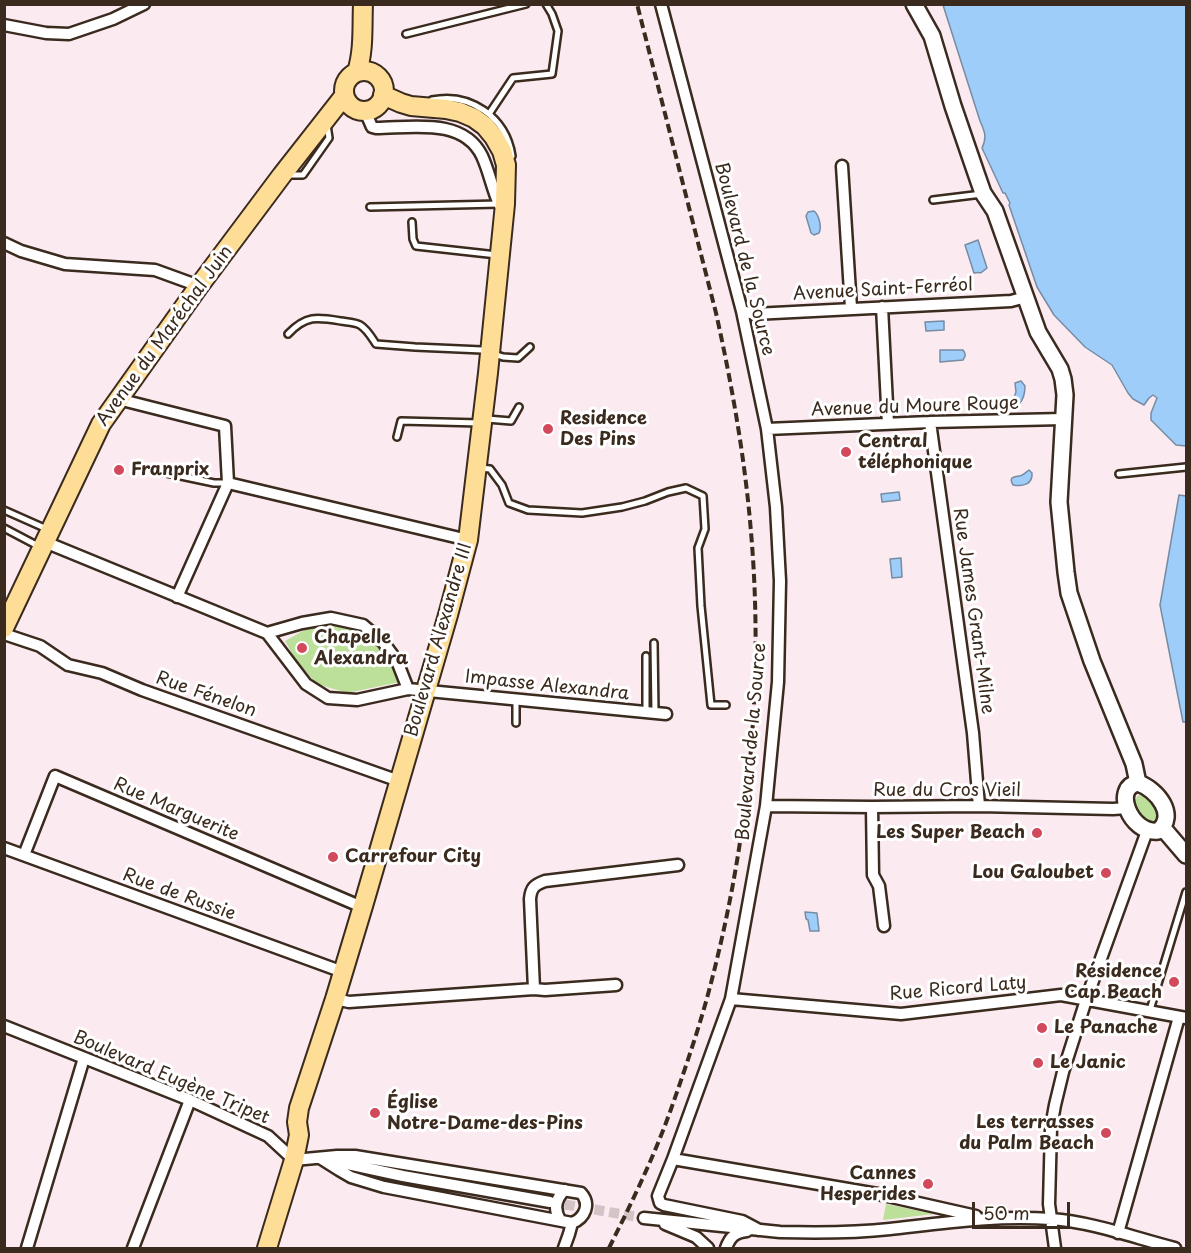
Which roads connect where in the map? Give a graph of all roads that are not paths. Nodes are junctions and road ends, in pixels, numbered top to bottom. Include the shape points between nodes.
1 (144, 4) edge
2 (363, 4) edge
3 (369, 4) edge
4 (526, 4) edge
5 (546, 4) edge
6 (661, 4) edge
7 (914, 4) edge
8 (4, 24) edge
9 (406, 34) dead end
10 (363, 71) junction
11 (383, 95) junction
12 (344, 96) junction
13 (424, 107) junction
14 (365, 111) junction
15 (489, 114) junction
16 (842, 166) dead end
17 (507, 184) junction
18 (984, 194) junction
19 (933, 200) dead end
20 (502, 204) junction
21 (370, 207) dead end
22 (412, 222) dead end
23 (4, 243) edge
24 (499, 255) junction
25 (199, 286) junction
26 (1026, 297) junction
27 (882, 307) junction
28 (850, 309) junction
29 (742, 311) junction
30 (288, 334) dead end
31 (530, 347) dead end
32 (490, 353) junction
33 (118, 399) junction
34 (519, 407) dead end
35 (1064, 419) junction
36 (482, 420) junction
37 (930, 422) junction
38 (888, 424) junction
39 (767, 429) junction
40 (397, 437) dead end
41 (476, 467) junction
42 (1186, 467) edge
43 (144, 468) dead end
44 (1119, 474) dead end
45 (228, 483) junction
46 (4, 510) edge
47 (4, 528) edge
48 (46, 540) junction
49 (468, 540) junction
50 (177, 597) junction
51 (4, 628) edge
52 (267, 633) junction
53 (4, 634) edge
54 (654, 643) dead end
55 (646, 656) dead end
56 (417, 690) junction
57 (516, 699) junction
58 (726, 705) dead end
59 (655, 713) junction
60 (516, 723) dead end
61 (399, 781) junction
62 (1138, 783) junction
63 (766, 806) junction
64 (979, 806) junction
65 (872, 807) junction
66 (1127, 808) junction
67 (1155, 829) junction
68 (4, 848) edge
69 (24, 855) junction
70 (1186, 855) edge
71 (678, 865) dead end
72 (1186, 892) edge
73 (363, 906) junction
74 (884, 926) dead end
75 (343, 972) junction
76 (616, 986) dead end
77 (534, 989) junction
78 (335, 999) junction
79 (731, 999) junction
80 (1086, 1000) junction
81 (1150, 1012) junction
82 (1183, 1018) edge
83 (4, 1026) edge
84 (84, 1058) junction
85 (190, 1100) junction
86 (320, 1158) junction
87 (673, 1159) junction
88 (294, 1160) junction
89 (565, 1190) junction
90 (550, 1202) tunnel mouth
91 (985, 1219) junction
92 (1051, 1219) junction
93 (560, 1220) junction
94 (572, 1222) junction
95 (759, 1230) junction
96 (1118, 1233) junction
97 (27, 1248) edge
98 (133, 1248) edge
99 (267, 1248) edge
100 (564, 1248) edge
101 (708, 1248) edge
102 (726, 1248) edge
103 (1055, 1248) edge
104 (1176, 1248) edge

1 - 8 street via 69,34
2 - 10 main road
3 - 10 main road
4 - 9 lane
5 - 15 lane via 558,31 552,74 513,78
6 - 29 street, Boulevard de la Source
7 - 18 street via 932,36
10 - 11 main road via 375,74 382,83
10 - 12 main road via 350,75
11 - 13 main road, Boulevard Alexandre III
11 - 14 main road via 377,106
12 - 14 main road via 352,107
12 - 25 main road, Avenue du Maréchal Juin
13 - 15 lane via 432,100 446,98 468,101
13 - 17 main road, Boulevard Alexandre III via 460,112 485,126 502,151
14 - 20 street via 372,127 440,127 465,136 482,155 493,190
15 - 17 lane via 510,144 513,163
16 - 28 street
17 - 20 main road, Boulevard Alexandre III
18 - 19 lane
18 - 26 street via 995,211
20 - 21 lane
20 - 24 main road, Boulevard Alexandre III
22 - 24 lane via 416,246
23 - 25 street via 65,264 155,270
24 - 32 main road, Boulevard Alexandre III
25 - 33 main road, Avenue du Maréchal Juin
26 - 27 street, Avenue Saint-Ferréol
26 - 35 street via 1038,332 1063,379
27 - 28 street, Avenue Saint-Ferréol
27 - 38 street
28 - 29 street, Avenue Saint-Ferréol via 754,314
29 - 39 street, Boulevard de la Source
30 - 32 lane via 297,324 323,318 360,324 376,344
31 - 32 lane via 518,358
32 - 36 main road, Boulevard Alexandre III
33 - 45 street via 225,426
33 - 48 main road, Avenue du Maréchal Juin via 101,424
34 - 36 lane via 511,421
35 - 37 street, Avenue du Moure Rouge
35 - 62 street via 1059,502 1069,593
36 - 40 lane via 401,421
36 - 41 main road, Boulevard Alexandre III
37 - 38 street, Avenue du Moure Rouge
37 - 64 street, Rue James Grant-Milne via 973,733
38 - 39 street, Avenue du Moure Rouge
39 - 63 street, Boulevard de la Source via 780,581 778,682
41 - 49 main road, Boulevard Alexandre III
41 - 58 lane via 490,469 502,485 508,503 528,510 582,513 622,507 686,488 703,496 705,529 698,548 711,705
42 - 44 lane
43 - 45 lane
45 - 49 street
45 - 50 street
46 - 48 lane
47 - 48 lane
48 - 50 street
48 - 51 main road, Avenue du Maréchal Juin
49 - 56 main road, Boulevard Alexandre III via 448,615
50 - 52 street
52 - 56 street, Impasse Alexandra via 306,684 328,698 357,700
52 - 56 street via 332,618 363,625 383,642
53 - 61 street, Rue Fénelon via 40,646 68,664
54 - 59 lane
55 - 59 lane
56 - 57 street, Impasse Alexandra
56 - 61 main road, Boulevard Alexandre III
57 - 59 street, Impasse Alexandra
57 - 60 lane
61 - 73 main road, Boulevard Alexandre III
62 - 66 street via 1128,790
62 - 67 street via 1149,788 1163,804 1166,819
63 - 65 street, Rue du Cros Vieil
63 - 79 street, Boulevard de la Source
64 - 65 street, Rue du Cros Vieil
64 - 66 street, Rue du Cros Vieil
65 - 74 street via 873,874 879,886
66 - 67 street via 1138,825
67 - 70 street
67 - 80 street
68 - 69 street, Rue de Russie
69 - 73 street, Rue Marguerite via 55,776
69 - 75 street, Rue de Russie
71 - 77 street via 535,885 530,891
72 - 81 lane
73 - 75 main road, Boulevard Alexandre III
75 - 78 main road, Boulevard Alexandre III
76 - 77 street
77 - 78 street via 349,1002
78 - 88 main road, Boulevard Alexandre III via 298,1108 299,1135
79 - 80 street, Rue Ricord Laty via 901,1014 1060,995
79 - 87 street, Boulevard de la Source
80 - 81 street, Rue Ricord Laty
80 - 92 street via 1051,1127
81 - 82 street, Rue Ricord Laty
82 - 96 street
83 - 84 street, Boulevard Eugène Tripet
84 - 85 street, Boulevard Eugène Tripet
84 - 97 street
85 - 88 street, Boulevard Eugène Tripet via 268,1136
85 - 98 street
86 - 88 street
86 - 89 street via 356,1156
86 - 90 street
86 - 93 street via 351,1177 377,1186
87 - 91 street via 883,1195
87 - 95 street, Boulevard de la Source via 658,1196 660,1203 742,1221
88 - 99 main road, Boulevard Alexandre III
89 - 93 street via 556,1204
89 - 94 street via 581,1193 586,1202 585,1213
91 - 92 street
91 - 95 street via 841,1232
92 - 96 street
92 - 103 street
93 - 94 street
94 - 100 street
95 - 101 street via 649,1218 696,1237
95 - 102 street via 738,1232
96 - 104 street

